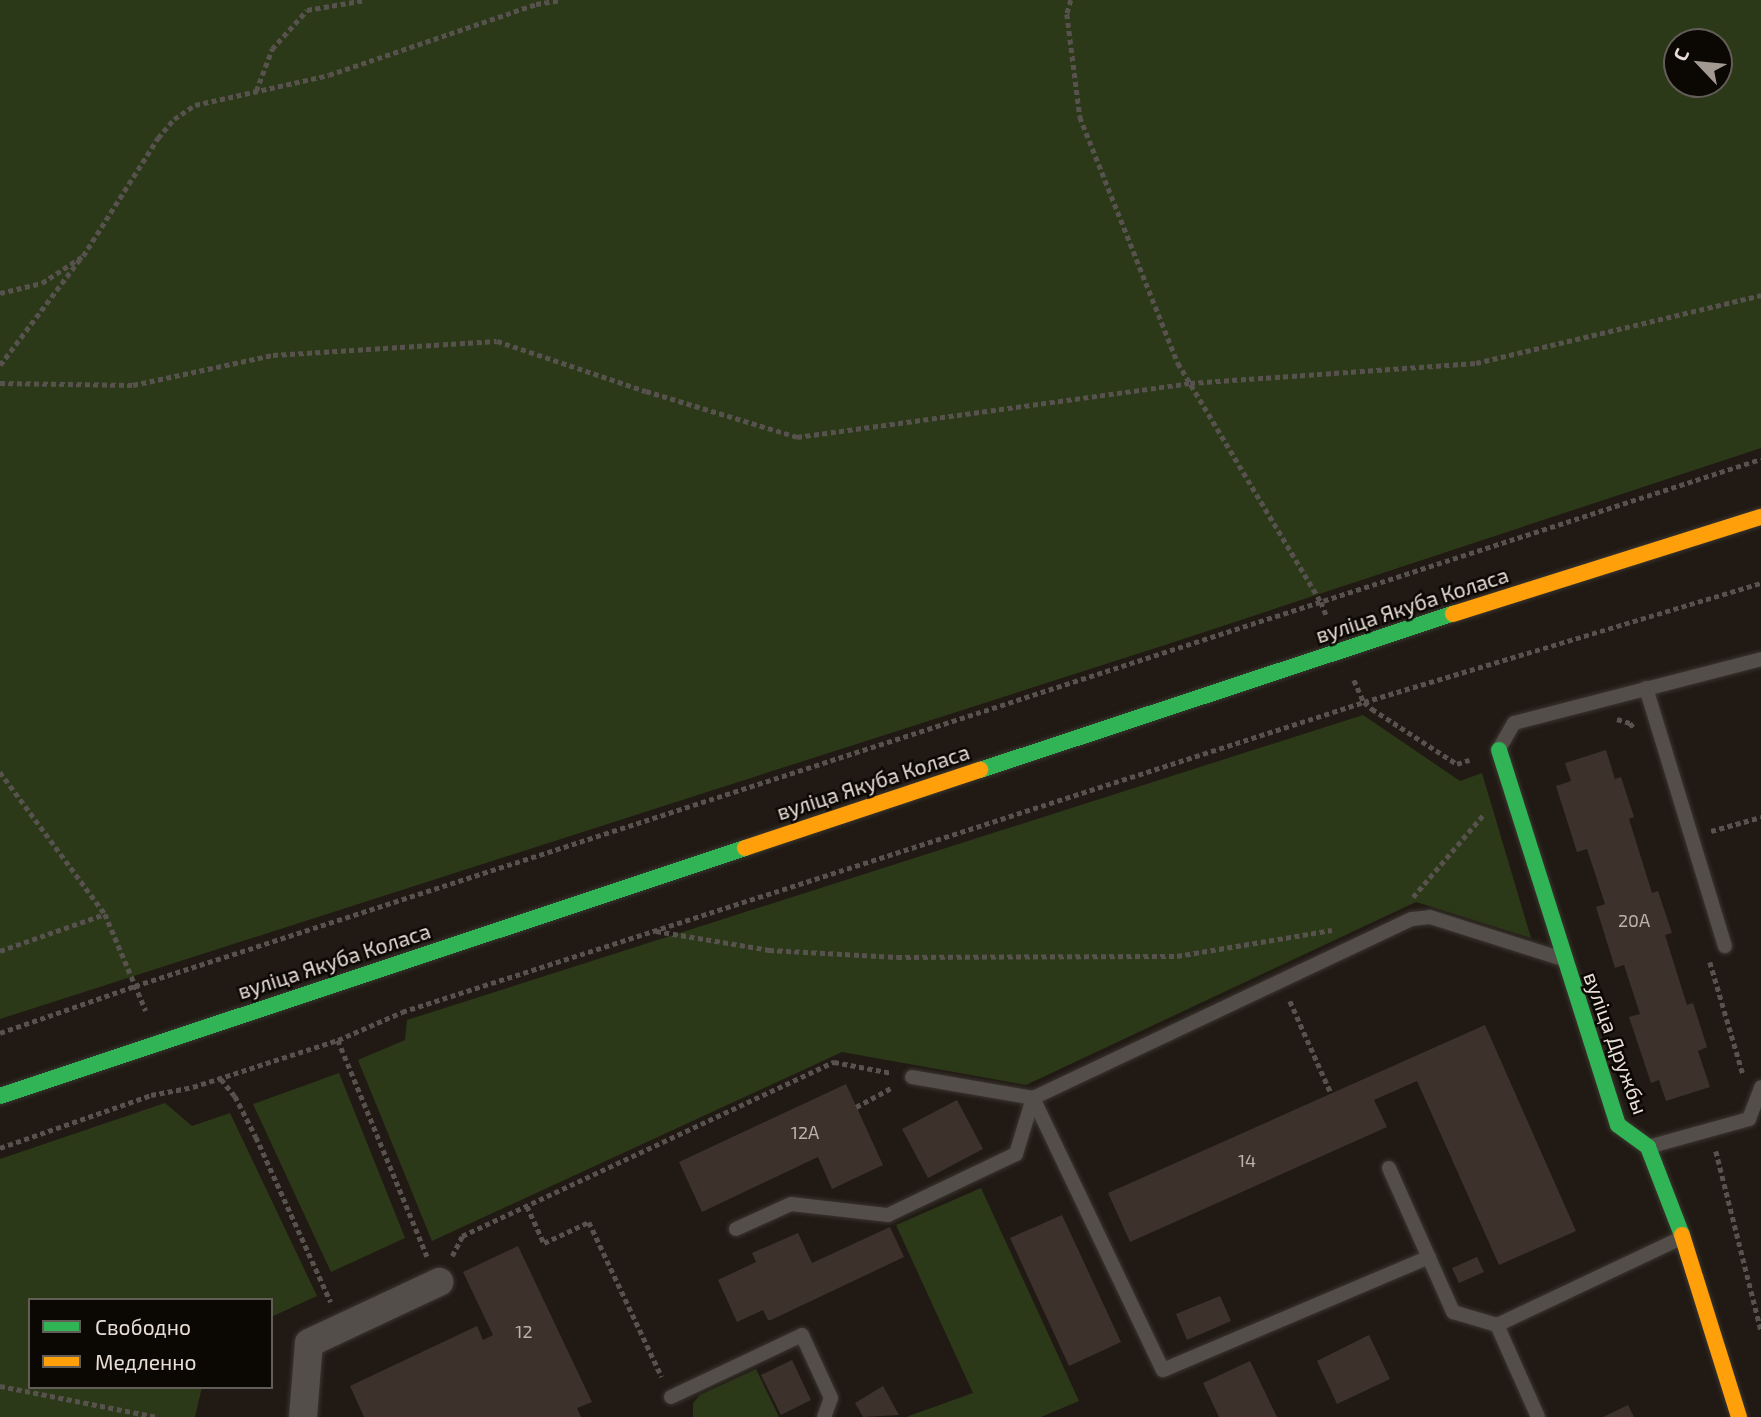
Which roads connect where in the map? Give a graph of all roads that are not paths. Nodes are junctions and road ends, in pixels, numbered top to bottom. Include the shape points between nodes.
1 (1761, 517) edge
2 (1761, 659) edge
3 (1646, 688) junction
4 (1499, 750) joint
5 (1725, 946) dead end
6 (1564, 960) junction
7 (912, 1077) road end
8 (1761, 1087) edge
9 (0, 1096) edge
10 (1033, 1098) junction
11 (1648, 1147) junction
12 (1389, 1168) dead end
13 (736, 1229) dead end
14 (1683, 1237) junction
15 (1429, 1257) junction
16 (433, 1269) road end
17 (1497, 1325) junction
18 (671, 1396) road end
19 (303, 1417) edge
20 (824, 1417) edge
21 (1538, 1417) edge
22 (1739, 1417) edge

1 - 9 street, вуліца Якуба Коласа via 1339,650
2 - 3 lane
3 - 4 lane via 1514,723
3 - 5 lane
4 - 6 street, вуліца Дружбы
6 - 10 lane via 1430,917 1412,919
6 - 11 street, вуліца Дружбы via 1618,1125
7 - 10 lane
8 - 11 lane via 1749,1119
10 - 13 lane via 1016,1154 888,1215 790,1203
10 - 15 lane via 1163,1370
11 - 14 street
12 - 15 lane
14 - 17 lane
14 - 22 street
15 - 17 lane via 1453,1312
16 - 19 street via 309,1343
17 - 21 lane
18 - 20 lane via 802,1335 831,1398

